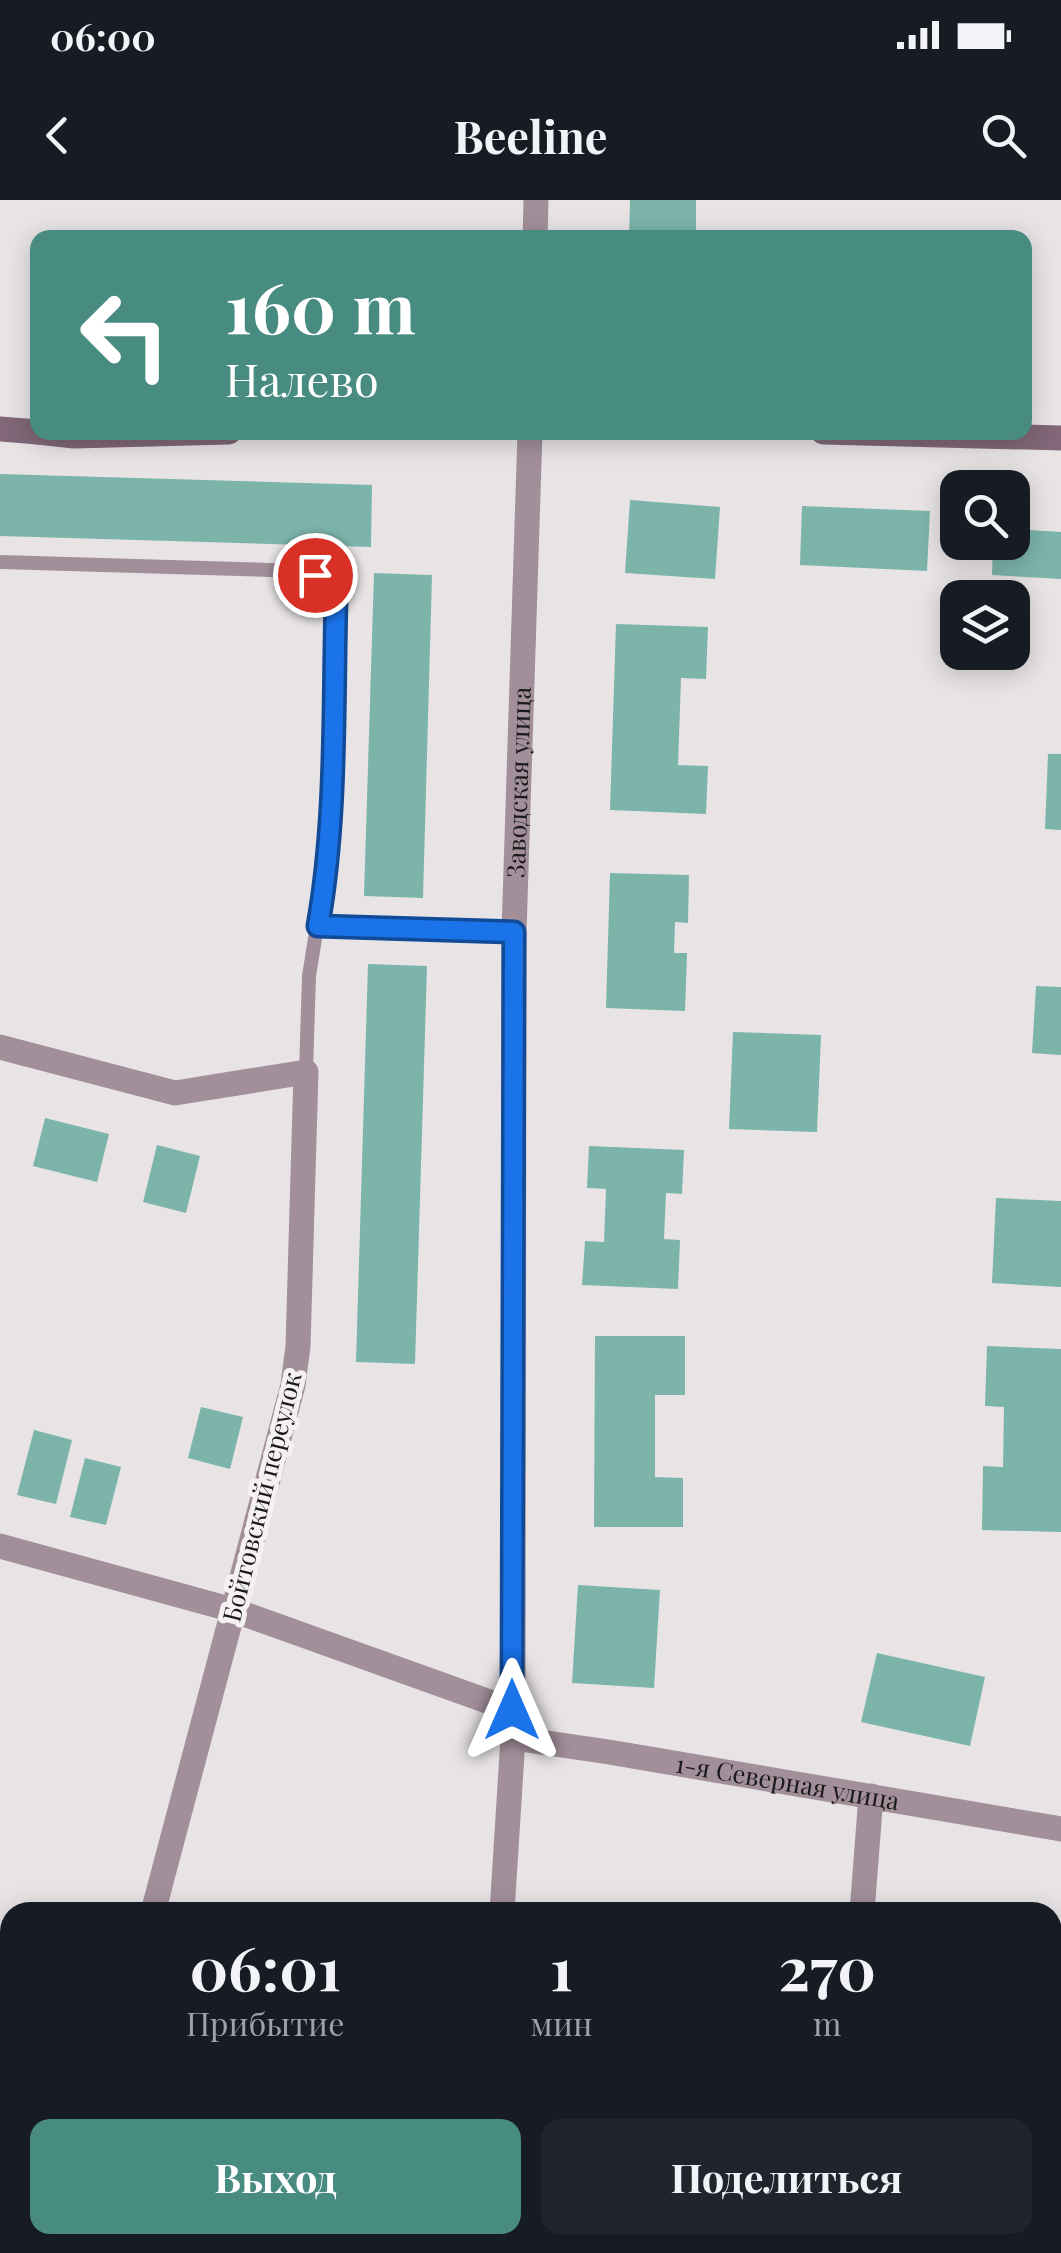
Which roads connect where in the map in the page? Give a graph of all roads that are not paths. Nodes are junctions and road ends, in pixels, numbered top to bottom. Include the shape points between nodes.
1 (536, 200) edge
2 (535, 230) edge
3 (0, 429) edge
4 (30, 431) edge
5 (1032, 437) edge
6 (1061, 438) edge
7 (530, 440) edge
8 (0, 562) edge
9 (318, 926) junction
10 (514, 932) junction
11 (0, 1047) edge
12 (306, 1072) junction
13 (0, 1546) edge
14 (233, 1610) junction
15 (512, 1710) junction
16 (513, 1738) junction
17 (871, 1796) junction
18 (1061, 1829) edge
19 (156, 1902) edge
20 (503, 1902) edge
21 (863, 1902) edge

1 - 2 street
3 - 4 street
5 - 6 street
7 - 10 street, Заводская улица
8 - 9 lane via 303,571 330,588 336,600 330,832
9 - 10 lane
9 - 12 lane
10 - 15 street, Заводская улица
11 - 12 street via 175,1093
12 - 14 street, Бойтовский переулок via 296,1369
13 - 14 street
14 - 15 street
14 - 19 street, Бойтовский переулок
15 - 16 street, Заводская улица
16 - 17 street, 1-я Северная улица
16 - 20 street, Заводская улица
17 - 18 street, 1-я Северная улица
17 - 21 street

